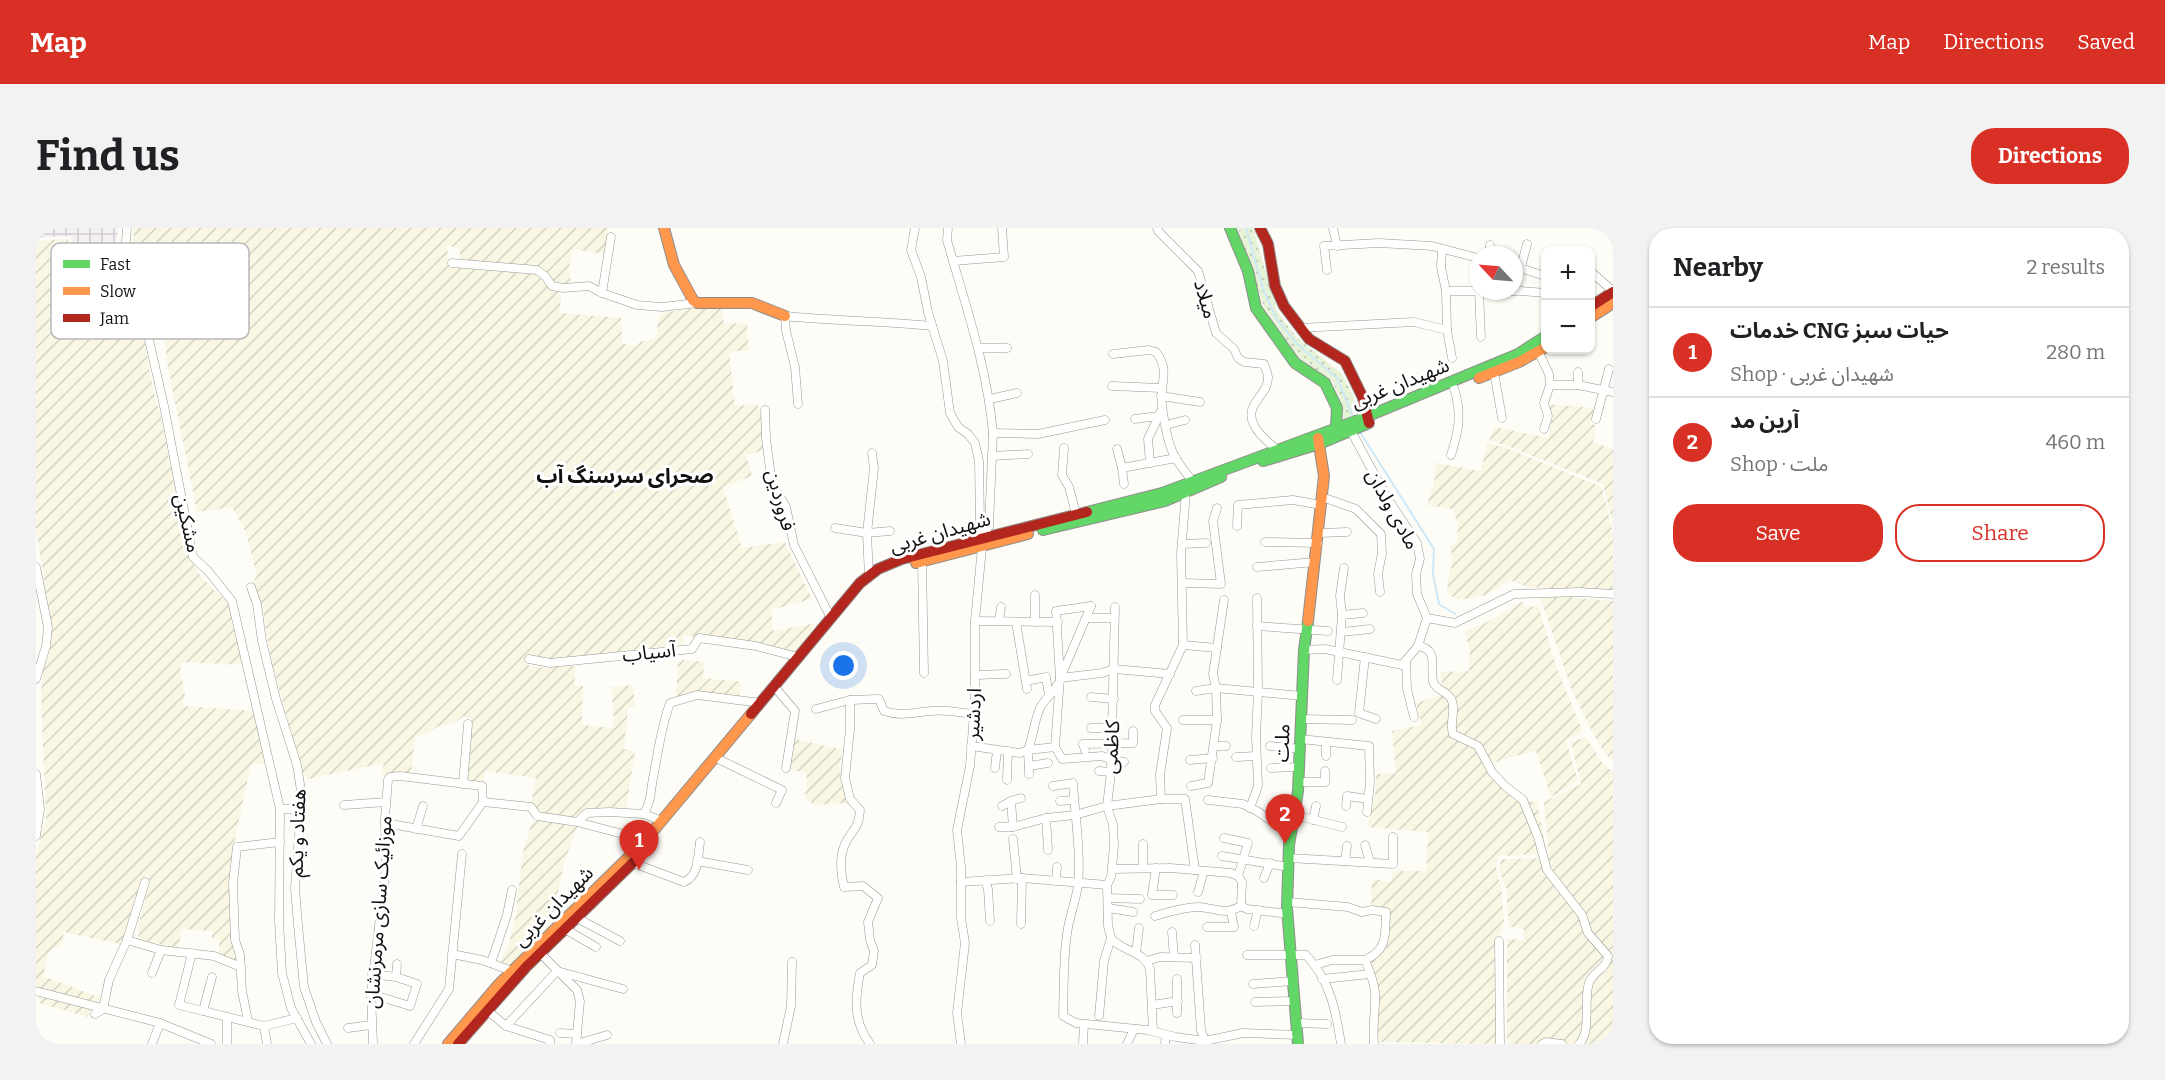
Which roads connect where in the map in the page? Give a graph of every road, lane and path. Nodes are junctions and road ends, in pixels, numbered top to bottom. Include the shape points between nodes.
1 (127, 228) edge
2 (664, 228) edge
3 (915, 228) edge
4 (948, 228) edge
5 (1002, 228) edge
6 (1157, 228) edge
7 (1230, 228) edge
8 (1260, 228) edge
9 (1333, 228) edge
10 (611, 237) dead end
11 (126, 243) edge
12 (1527, 244) dead end
13 (1337, 246) junction
14 (1442, 249) junction
15 (1523, 253) edge
16 (1469, 256) edge
17 (952, 261) junction
18 (452, 263) dead end
19 (1523, 269) edge
20 (1327, 270) dead end
21 (1541, 274) edge
22 (1595, 275) edge
23 (1446, 291) junction
24 (1469, 291) edge
25 (1613, 291) edge
26 (1523, 292) edge
27 (602, 293) junction
28 (1541, 293) edge
29 (1479, 300) edge
30 (697, 303) junction
31 (1595, 304) edge
32 (1611, 307) edge
33 (1595, 315) edge
34 (785, 316) junction
35 (932, 326) junction
36 (1299, 328) junction
37 (1447, 330) junction
38 (1481, 337) dead end
39 (149, 339) edge
40 (1541, 339) edge
41 (978, 348) junction
42 (1007, 348) dead end
43 (1541, 350) edge
44 (1113, 354) dead end
45 (1543, 354) edge
46 (1452, 358) dead end
47 (1609, 369) dead end
48 (1494, 372) junction
49 (1578, 372) dead end
50 (1578, 385) junction
51 (1112, 386) dead end
52 (1550, 386) junction
53 (1454, 388) junction
54 (1602, 391) junction
55 (1161, 392) junction
56 (1613, 392) edge
57 (1017, 393) dead end
58 (990, 399) junction
59 (1200, 402) dead end
60 (798, 404) dead end
61 (765, 410) dead end
62 (1161, 412) junction
63 (1502, 418) dead end
64 (1135, 419) dead end
65 (1596, 419) dead end
66 (1105, 420) dead end
67 (1185, 420) dead end
68 (1368, 420) junction
69 (1166, 425) junction
70 (1336, 427) junction
71 (1544, 429) dead end
72 (1351, 431) junction
73 (993, 433) junction
74 (1318, 439) junction
75 (1064, 448) dead end
76 (1117, 449) dead end
77 (1276, 450) junction
78 (872, 453) dead end
79 (1028, 454) dead end
80 (1451, 455) dead end
81 (992, 456) junction
82 (1176, 458) junction
83 (1150, 463) junction
84 (1122, 468) junction
85 (1192, 481) junction
86 (1124, 484) dead end
87 (1186, 492) junction
88 (1322, 501) junction
89 (1217, 508) dead end
90 (1076, 514) junction
91 (1237, 526) dead end
92 (835, 528) dead end
93 (890, 531) dead end
94 (1347, 532) dead end
95 (867, 533) junction
96 (1318, 538) junction
97 (984, 541) junction
98 (1265, 542) dead end
99 (1206, 543) dead end
100 (1182, 544) junction
101 (922, 561) junction
102 (1315, 562) junction
103 (36, 567) edge
104 (1257, 567) dead end
105 (1344, 568) dead end
106 (869, 576) junction
107 (1182, 583) junction
108 (251, 587) dead end
109 (1380, 592) dead end
110 (1613, 594) edge
111 (1035, 596) dead end
112 (1257, 598) dead end
113 (1224, 600) dead end
114 (1001, 607) dead end
115 (1115, 607) dead end
116 (1363, 613) dead end
117 (1342, 615) junction
118 (831, 618) junction
119 (1086, 618) junction
120 (1114, 618) junction
121 (1427, 618) junction
122 (975, 621) junction
123 (999, 621) junction
124 (1016, 622) junction
125 (1035, 622) junction
126 (1058, 622) junction
127 (1257, 626) junction
128 (1370, 629) dead end
129 (1306, 630) junction
130 (1328, 632) dead end
131 (1342, 632) junction
132 (1183, 645) junction
133 (1418, 646) junction
134 (1217, 648) junction
135 (1304, 650) junction
136 (1341, 652) junction
137 (798, 657) junction
138 (1365, 657) junction
139 (39, 658) edge
140 (529, 659) dead end
141 (1406, 661) junction
142 (1114, 669) junction
143 (924, 673) dead end
144 (1006, 674) dead end
145 (1170, 674) junction
146 (975, 675) junction
147 (1060, 678) junction
148 (36, 679) edge
149 (1337, 680) dead end
150 (1216, 688) junction
151 (778, 691) junction
152 (1196, 691) dead end
153 (1258, 692) junction
154 (1049, 696) junction
155 (1302, 696) junction
156 (1091, 698) dead end
157 (1114, 699) junction
158 (850, 700) junction
159 (761, 703) junction
160 (816, 709) dead end
161 (974, 714) junction
162 (1414, 717) dead end
163 (1301, 719) junction
164 (1376, 719) dead end
165 (1183, 720) dead end
166 (1217, 720) junction
167 (1352, 720) dead end
168 (468, 724) dead end
169 (1091, 728) dead end
170 (1113, 728) junction
171 (1133, 732) dead end
172 (1326, 742) junction
173 (1112, 743) junction
174 (1300, 744) junction
175 (971, 746) junction
176 (1214, 746) junction
177 (1226, 746) dead end
178 (1270, 746) dead end
179 (1055, 747) junction
180 (997, 750) junction
181 (1028, 750) junction
182 (1085, 750) dead end
183 (1008, 751) junction
184 (1256, 756) junction
185 (1326, 756) dead end
186 (1236, 757) dead end
187 (1213, 758) junction
188 (720, 760) junction
189 (1112, 760) junction
190 (1190, 760) dead end
191 (1124, 762) dead end
192 (1048, 763) dead end
193 (1299, 767) junction
194 (786, 768) dead end
195 (995, 768) dead end
196 (1271, 768) dead end
197 (1099, 771) dead end
198 (1325, 771) dead end
199 (1111, 772) junction
200 (36, 774) edge
201 (1007, 780) dead end
202 (1299, 782) junction
203 (463, 784) junction
204 (1053, 786) dead end
205 (1191, 786) dead end
206 (1021, 798) dead end
207 (1161, 799) junction
208 (1368, 799) junction
209 (1074, 800) junction
210 (1208, 800) dead end
211 (1011, 801) junction
212 (1060, 801) dead end
213 (387, 802) junction
214 (483, 802) junction
215 (776, 803) dead end
216 (344, 805) dead end
217 (423, 806) dead end
218 (1002, 806) dead end
219 (1107, 806) junction
220 (1316, 806) dead end
221 (1346, 806) dead end
222 (1250, 808) junction
223 (38, 809) edge
224 (280, 809) junction
225 (302, 809) junction
226 (1367, 812) dead end
227 (644, 814) junction
228 (1075, 815) junction
229 (1295, 815) junction
230 (1047, 818) junction
231 (1313, 820) junction
232 (662, 821) junction
233 (577, 822) junction
234 (385, 823) junction
235 (999, 827) dead end
236 (1013, 827) junction
237 (1342, 827) dead end
238 (416, 829) junction
239 (619, 833) dead end
240 (1291, 835) junction
241 (36, 836) edge
242 (1392, 837) dead end
243 (1224, 838) dead end
244 (1012, 839) dead end
245 (280, 842) junction
246 (700, 842) dead end
247 (1143, 844) dead end
248 (1365, 845) dead end
249 (1347, 846) dead end
250 (1048, 850) dead end
251 (462, 854) dead end
252 (1221, 856) dead end
253 (1243, 859) junction
254 (697, 861) junction
255 (1345, 861) junction
256 (1289, 862) junction
257 (1370, 862) junction
258 (633, 863) junction
259 (1270, 863) junction
260 (1057, 867) dead end
261 (1143, 868) junction
262 (1156, 868) junction
263 (1112, 869) junction
264 (748, 870) dead end
265 (1196, 870) junction
266 (1204, 871) junction
267 (1238, 876) junction
268 (1264, 878) dead end
269 (1019, 879) junction
270 (985, 880) junction
271 (1056, 881) junction
272 (145, 882) dead end
273 (961, 882) junction
274 (1078, 882) junction
275 (1107, 885) junction
276 (512, 890) dead end
277 (1198, 892) dead end
278 (1173, 896) dead end
279 (1108, 898) junction
280 (1140, 899) dead end
281 (1288, 902) junction
282 (1241, 906) junction
283 (1108, 908) junction
284 (1258, 910) junction
285 (1133, 912) dead end
286 (1231, 912) junction
287 (1288, 914) junction
288 (1155, 916) dead end
289 (577, 918) junction
290 (990, 921) dead end
291 (1021, 924) dead end
292 (1254, 926) dead end
293 (1207, 927) dead end
294 (1139, 928) dead end
295 (565, 929) junction
296 (1172, 932) dead end
297 (1111, 938) junction
298 (127, 940) junction
299 (620, 941) dead end
300 (1499, 941) dead end
301 (1195, 945) dead end
302 (596, 947) dead end
303 (161, 950) junction
304 (1136, 952) junction
305 (192, 953) junction
306 (540, 953) junction
307 (452, 954) junction
308 (1247, 955) dead end
309 (1291, 956) junction
310 (1173, 957) junction
311 (1197, 958) junction
312 (1365, 960) junction
313 (1148, 961) junction
314 (792, 962) dead end
315 (491, 963) junction
316 (398, 964) dead end
317 (1315, 965) junction
318 (241, 967) junction
319 (512, 971) junction
320 (557, 971) junction
321 (152, 973) dead end
322 (372, 974) junction
323 (1370, 974) junction
324 (212, 977) dead end
325 (396, 977) junction
326 (1177, 979) dead end
327 (1322, 979) junction
328 (1294, 981) junction
329 (1252, 984) dead end
330 (623, 989) dead end
331 (36, 991) edge
332 (371, 994) junction
333 (1178, 1001) junction
334 (1295, 1001) junction
335 (1256, 1002) dead end
336 (1152, 1005) junction
337 (103, 1009) junction
338 (203, 1011) junction
339 (488, 1011) junction
340 (1177, 1013) dead end
341 (95, 1014) dead end
342 (1099, 1016) dead end
343 (227, 1017) junction
344 (297, 1018) junction
345 (248, 1021) junction
346 (160, 1023) junction
347 (1297, 1023) junction
348 (1084, 1024) junction
349 (1328, 1024) dead end
350 (371, 1025) junction
351 (264, 1026) junction
352 (506, 1026) junction
353 (348, 1028) dead end
354 (1134, 1029) junction
355 (1153, 1031) junction
356 (560, 1033) dead end
357 (577, 1034) junction
358 (607, 1035) dead end
359 (1166, 1035) junction
360 (1231, 1040) edge
361 (1298, 1040) edge
362 (1191, 1042) edge
363 (1206, 1043) edge
364 (152, 1044) edge
365 (211, 1044) edge
366 (227, 1044) edge
367 (267, 1044) edge
368 (312, 1044) edge
369 (327, 1044) edge
370 (373, 1044) edge
371 (414, 1044) edge
372 (448, 1044) edge
373 (458, 1044) edge
374 (550, 1044) edge
375 (783, 1044) edge
376 (870, 1044) edge
377 (961, 1044) edge
378 (1083, 1044) edge
379 (1127, 1044) edge
380 (1166, 1044) edge
381 (1341, 1044) edge
382 (1374, 1044) edge
383 (1500, 1044) edge
384 (1542, 1044) edge
385 (1562, 1044) edge
386 (1579, 1044) edge

1 - 11 street, مشکین
2 - 30 main road via 674,265
3 - 35 street via 911,250
4 - 17 street via 946,240
5 - 17 street via 1004,257
6 - 77 street, میلاد via 1198,271 1216,333 1244,362 1264,364 1268,378 1254,402 1252,422
7 - 70 main road via 1248,272 1256,308 1296,363 1325,383 1337,408
8 - 36 main road via 1268,244 1275,286
9 - 13 street
10 - 27 street
12 - 15 street
13 - 14 street via 1379,243
13 - 20 street via 1324,246
14 - 16 street
14 - 23 street
17 - 41 street
18 - 27 street via 537,270 552,286 589,286
19 - 21 street
22 - 25 street
23 - 24 street
23 - 37 street
25 - 31 main road
26 - 28 street
27 - 30 street via 637,305
29 - 38 street
30 - 34 main road via 752,303
32 - 33 main road
34 - 35 street
34 - 60 street
35 - 97 street via 943,361 950,413 975,443
36 - 37 street via 1414,322
36 - 68 main road via 1309,339 1345,361 1363,398
37 - 46 street
39 - 224 street, مشکین via 193,558 232,601
40 - 68 main road, شهیدان غربی via 1518,354
41 - 42 street
41 - 58 street
43 - 48 main road, شهیدان غربی
44 - 55 street via 1156,352 1164,362
45 - 52 street
47 - 54 street
48 - 53 main road, شهیدان غربی
48 - 63 street
49 - 50 street
50 - 52 street
50 - 54 street
51 - 55 street
52 - 71 street via 1544,403 1548,416
53 - 68 main road, شهیدان غربی
53 - 80 street via 1460,405 1459,431
54 - 56 street
54 - 65 street
55 - 59 street
55 - 62 street
57 - 58 street
58 - 73 street
61 - 118 street, فروردین via 772,483 786,507 794,545
62 - 64 street
62 - 69 street
62 - 83 street via 1148,439
66 - 73 street via 1038,434
67 - 69 street
68 - 70 main road, شهیدان غربی
68 - 72 main road, شهیدان غربی
69 - 82 street
70 - 74 main road, شهیدان غربی
72 - 74 main road, شهیدان غربی
72 - 121 street, مادی ولدان via 1417,543 1417,594
73 - 81 street
74 - 77 main road, شهیدان غربی
74 - 87 main road, شهیدان غربی
74 - 88 main road, ملت via 1324,476
75 - 90 street via 1062,475
76 - 84 street
77 - 85 main road, شهیدان غربی
78 - 95 street
79 - 81 street
81 - 97 street via 989,526
82 - 83 street
82 - 85 street
83 - 84 street
84 - 86 street
85 - 90 main road, شهیدان غربی via 1162,493
87 - 97 main road, شهیدان غربی via 1165,501
87 - 100 street
88 - 91 street via 1238,505
88 - 96 main road, ملت
88 - 109 street via 1356,509 1381,534 1377,574
89 - 107 street via 1214,520 1221,584
90 - 97 main road, شهیدان غربی
92 - 95 street
93 - 95 street
94 - 96 street
95 - 106 street
96 - 98 street
96 - 102 main road, ملت
97 - 101 main road, شهیدان غربی
97 - 106 main road, شهیدان غربی via 902,559
97 - 122 street, اردشیر
99 - 100 street
100 - 107 street
101 - 143 street
101 - 151 main road, شهیدان غربی via 880,575 866,587
102 - 104 street
102 - 129 main road, ملت
103 - 139 street via 48,627
105 - 117 street
106 - 118 main road, شهیدان غربی
107 - 132 street
108 - 225 street, هفتاد و یکم via 276,699 297,765
110 - 121 street via 1514,594 1455,623
111 - 125 street
112 - 127 street
113 - 134 street
114 - 123 street
115 - 120 street, کاظمی
116 - 117 street
117 - 131 street
118 - 137 main road, شهیدان غربی
119 - 120 street
119 - 126 street via 1091,606 1056,611
119 - 147 street
120 - 142 street, کاظمی
121 - 133 street
122 - 123 street
122 - 146 street, اردشیر
123 - 124 street
124 - 125 street
124 - 154 street via 1026,685 1046,677
125 - 126 street
126 - 147 street
127 - 129 street
127 - 153 street
128 - 131 street
129 - 130 street
129 - 135 main road, ملت
131 - 136 street
132 - 134 street
132 - 145 street
133 - 141 street
133 - 386 street via 1428,650 1433,681 1453,702 1453,734 1478,746 1492,772 1523,800 1547,870 1582,915 1588,933 1608,956 1606,965 1588,984 1585,1035
134 - 150 street via 1213,674
135 - 136 street
135 - 155 main road, ملت
136 - 138 street
136 - 149 street
137 - 140 street, آسیاب via 699,638 692,649 550,663
137 - 159 main road, شهیدان غربی
138 - 141 street via 1402,665
138 - 164 street via 1359,713
139 - 148 street
141 - 162 street
142 - 145 street
142 - 147 street
142 - 157 street, کاظمی
144 - 146 street
145 - 207 street via 1155,705 1167,728 1160,775
146 - 161 street, اردشیر
147 - 154 street
147 - 179 street
150 - 152 street
150 - 153 street
150 - 166 street
151 - 188 main road, شهیدان غربی
151 - 194 street via 795,711
153 - 155 street
153 - 184 street
154 - 181 street via 1039,711
155 - 163 main road, ملت
156 - 157 street
157 - 170 street, کاظمی
158 - 160 street
158 - 161 street via 879,699 884,711 894,714 933,710
158 - 376 street via 845,778 850,799 860,810 858,825 844,845 841,871 843,887 863,886 878,898 868,922 874,951 872,965 860,973 856,995 856,1016 861,1033
159 - 227 street via 697,694 670,703 662,723 652,800
159 - 232 main road, شهیدان غربی
161 - 175 street, اردشیر
163 - 167 street
163 - 174 main road, ملت
165 - 166 street
166 - 176 street
168 - 203 street
169 - 170 street
170 - 173 street, کاظمی
171 - 173 street via 1133,743
172 - 174 street
172 - 185 street
172 - 208 street via 1369,746
173 - 182 street via 1083,744
173 - 189 street, کاظمی
174 - 178 street
174 - 193 main road, ملت
175 - 180 street
175 - 273 street, اردشیر via 957,831
176 - 177 street
176 - 187 street
179 - 181 street
179 - 189 street via 1062,759 1102,756
180 - 183 street
180 - 195 street
181 - 183 street
181 - 192 street via 1029,770
183 - 201 street
184 - 186 street
184 - 222 street via 1258,786
187 - 190 street
187 - 205 street via 1208,783
188 - 215 street via 782,790
188 - 258 main road, شهیدان غربی
189 - 191 street
189 - 199 street, کاظمی
193 - 196 street
193 - 202 main road, ملت
197 - 199 street
198 - 202 street via 1325,782
199 - 219 street, کاظمی
200 - 223 street
202 - 229 main road, ملت
203 - 213 street, موزائیک سازی مرمرنشان via 390,777
203 - 214 street via 482,786
204 - 209 street via 1073,783
206 - 211 street
207 - 219 street
207 - 265 street via 1185,800
208 - 221 street via 1347,796
208 - 226 street
209 - 212 street
209 - 228 street
210 - 222 street via 1229,798
211 - 218 street
211 - 236 street
213 - 216 street
213 - 234 street, موزائیک سازی مرمرنشان
214 - 233 street via 531,807 537,816
214 - 238 street via 459,836
217 - 238 street
219 - 228 street
219 - 263 street, کاظمی via 1113,825
220 - 231 street
222 - 240 street
223 - 241 street
224 - 225 street
224 - 245 street, مشکین
225 - 369 street, هفتاد و یکم via 295,888 304,987
227 - 232 street
227 - 233 street via 586,813
228 - 230 street
228 - 274 street
229 - 231 street
229 - 240 main road, ملت
230 - 236 street
230 - 250 street
231 - 237 street
232 - 319 main road, شهیدان غربی
233 - 239 street
234 - 238 street
234 - 322 street, موزائیک سازی مرمرنشان via 386,866
235 - 236 street
240 - 256 main road, ملت
242 - 257 street via 1393,864
243 - 253 street via 1248,843
244 - 269 street
245 - 318 street via 237,847 233,883
245 - 344 street, مشکین via 282,973
246 - 254 street
247 - 261 street
248 - 257 street
249 - 255 street
251 - 307 street
252 - 253 street
253 - 259 street
253 - 267 street
254 - 258 street via 691,879 684,882
254 - 264 street
255 - 256 street
255 - 257 street
256 - 259 street
256 - 281 main road, ملت
258 - 289 main road, شهیدان غربی
259 - 268 street
260 - 271 street
261 - 262 street
261 - 263 street
262 - 265 street
262 - 278 street via 1152,895
263 - 275 street, کاظمی
265 - 266 street
266 - 267 street
266 - 277 street
267 - 282 street via 1242,882
269 - 270 street
269 - 271 street
269 - 291 street
270 - 273 street
270 - 290 street
271 - 274 street
272 - 298 street
273 - 377 street, اردشیر via 964,943 957,1012
274 - 275 street
274 - 348 street via 1067,931 1063,1016
275 - 279 street
276 - 315 street
279 - 280 street
279 - 283 street
281 - 287 main road, ملت
281 - 312 street via 1386,912 1380,951
282 - 284 street
282 - 286 street
283 - 285 street
283 - 297 street
284 - 287 street
284 - 292 street
286 - 288 street via 1199,907
286 - 293 street via 1234,927
287 - 309 main road, ملت
289 - 295 main road, شهیدان غربی
289 - 299 street
294 - 304 street
295 - 302 street
295 - 306 main road, شهیدان غربی
296 - 310 street
297 - 304 street
297 - 342 street via 1104,961
298 - 303 street
298 - 337 street via 109,980
300 - 383 street
301 - 311 street
303 - 305 street
303 - 321 street
304 - 313 street
305 - 318 street via 214,956
305 - 338 street via 179,1005
306 - 320 street
306 - 339 main road, شهیدان غربی
307 - 315 street
307 - 371 street via 449,989
308 - 309 street
309 - 317 street via 1306,955
309 - 328 main road, ملت
310 - 311 street
310 - 313 street
311 - 363 street via 1201,1030
312 - 317 street via 1332,960
312 - 323 street
313 - 336 street
314 - 375 street via 791,1005
315 - 319 street
316 - 325 street
317 - 327 street
318 - 345 street
319 - 372 main road, شهیدان غربی
320 - 330 street
320 - 352 street
320 - 357 street via 577,990
322 - 325 street
322 - 332 street, موزائیک سازی مرمرنشان
323 - 327 street
323 - 382 street via 1375,992
324 - 338 street
325 - 332 street via 417,984 410,1006
326 - 333 street
327 - 381 street via 1332,996
328 - 329 street
328 - 334 main road, ملت
331 - 337 street
332 - 350 street, موزائیک سازی مرمرنشان
333 - 336 street
333 - 340 street
334 - 335 street
334 - 347 main road, ملت
336 - 355 street
337 - 341 street
337 - 346 street
338 - 343 street
339 - 352 street
339 - 373 main road, شهیدان غربی
343 - 345 street
343 - 366 street
344 - 351 street
344 - 368 street, مشکین
345 - 351 street
346 - 364 street
346 - 365 street
347 - 349 street
347 - 361 main road, ملت
348 - 354 street
348 - 378 street
350 - 353 street
350 - 370 street, موزائیک سازی مرمرنشان
351 - 367 street
352 - 374 street via 550,1040
354 - 355 street
354 - 379 street
355 - 359 street
356 - 357 street
357 - 358 street via 576,1044
359 - 362 street
359 - 380 street
360 - 361 street via 1243,1034
360 - 363 street
362 - 363 street
384 - 385 street

